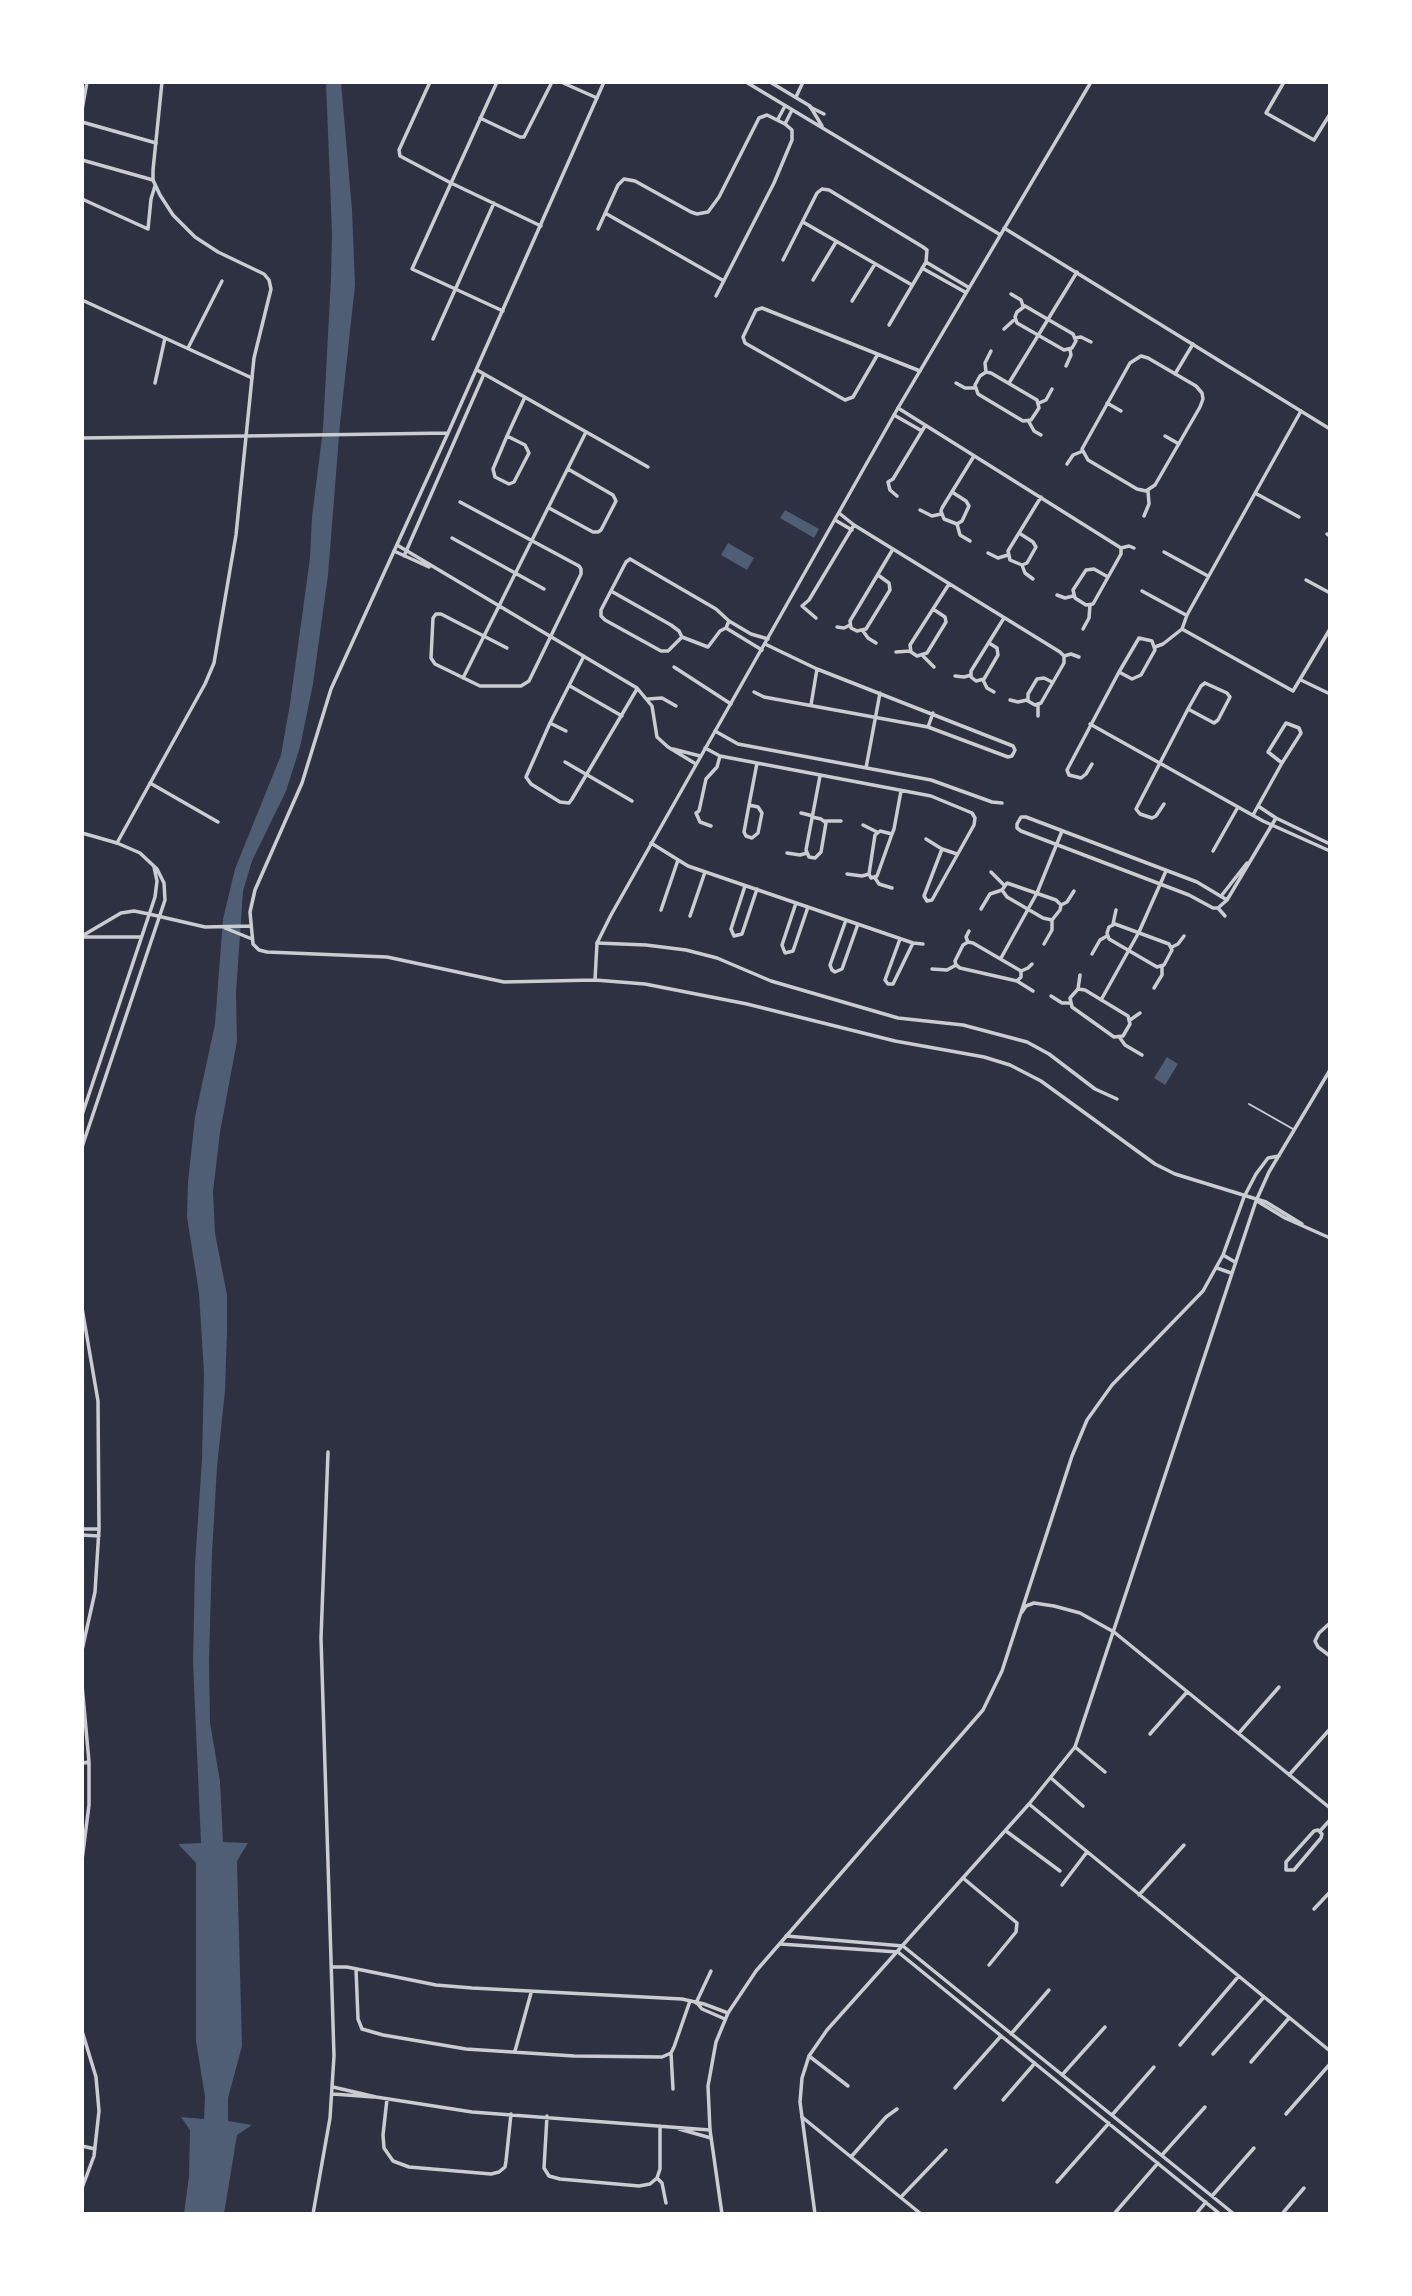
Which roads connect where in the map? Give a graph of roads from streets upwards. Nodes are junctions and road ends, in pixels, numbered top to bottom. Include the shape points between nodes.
1 (87, 82) edge
2 (162, 82) edge
3 (430, 82) edge
4 (497, 82) edge
5 (552, 82) edge
6 (561, 82) edge
7 (604, 82) edge
8 (747, 82) edge
9 (758, 82) edge
10 (770, 82) edge
11 (803, 82) edge
12 (1284, 82) edge
13 (1090, 83) edge
14 (761, 92) junction
15 (796, 97) junction
16 (597, 98) junction
17 (785, 106) junction
18 (810, 106) junction
19 (82, 110) edge
20 (792, 110) junction
21 (814, 113) junction
22 (824, 114) dead end
23 (1330, 114) edge
24 (804, 117) junction
25 (480, 118) junction
26 (778, 120) junction
27 (82, 122) edge
28 (785, 124) junction
29 (823, 128) junction
30 (156, 142) junction
31 (82, 160) edge
32 (153, 180) junction
33 (451, 183) junction
34 (155, 186) junction
35 (82, 199) edge
36 (494, 204) junction
37 (605, 213) junction
38 (803, 222) junction
39 (541, 226) junction
40 (1003, 228) junction
41 (598, 229) dead end
42 (999, 234) junction
43 (836, 242) junction
44 (783, 260) dead end
45 (926, 262) junction
46 (874, 264) junction
47 (922, 268) junction
48 (1077, 271) junction
49 (813, 280) dead end
50 (222, 281) dead end
51 (724, 281) junction
52 (912, 285) junction
53 (968, 287) junction
54 (456, 289) junction
55 (965, 292) junction
56 (1011, 294) dead end
57 (716, 296) dead end
58 (82, 300) edge
59 (852, 301) dead end
60 (1023, 306) junction
61 (503, 311) junction
62 (1048, 318) junction
63 (1015, 319) junction
64 (889, 325) dead end
65 (1004, 329) dead end
66 (1038, 335) junction
67 (165, 338) junction
68 (1075, 338) junction
69 (433, 339) dead end
70 (1091, 342) dead end
71 (1193, 344) junction
72 (188, 348) junction
73 (1070, 350) junction
74 (991, 351) dead end
75 (878, 355) junction
76 (1066, 366) dead end
77 (477, 370) junction
78 (920, 371) junction
79 (986, 372) junction
80 (484, 374) junction
81 (1175, 374) junction
82 (252, 378) junction
83 (155, 383) dead end
84 (956, 383) dead end
85 (1009, 383) junction
86 (975, 388) junction
87 (1052, 390) dead end
88 (525, 397) junction
89 (1039, 403) junction
90 (1107, 403) junction
91 (898, 408) junction
92 (1121, 411) dead end
93 (1301, 411) junction
94 (894, 415) junction
95 (1029, 422) junction
96 (923, 428) junction
97 (1330, 429) edge
98 (586, 432) junction
99 (448, 433) junction
100 (246, 436) junction
101 (507, 436) junction
102 (1041, 436) dead end
103 (1165, 436) dead end
104 (82, 438) edge
105 (1179, 444) junction
106 (1083, 452) junction
107 (974, 456) junction
108 (1067, 464) dead end
109 (648, 467) dead end
110 (568, 469) junction
111 (1148, 491) junction
112 (952, 492) junction
113 (1255, 493) junction
114 (897, 496) dead end
115 (1041, 497) junction
116 (460, 502) dead end
117 (549, 508) junction
118 (920, 510) dead end
119 (839, 513) junction
120 (941, 514) junction
121 (1144, 516) dead end
122 (1299, 517) dead end
123 (835, 520) junction
124 (957, 524) junction
125 (853, 527) junction
126 (1019, 533) junction
127 (452, 538) dead end
128 (532, 540) junction
129 (970, 541) dead end
130 (397, 545) junction
131 (1121, 548) junction
132 (1134, 548) dead end
133 (894, 549) junction
134 (407, 550) junction
135 (394, 551) junction
136 (1164, 552) dead end
137 (988, 553) dead end
138 (1008, 555) junction
139 (404, 556) junction
140 (1022, 565) junction
141 (435, 569) junction
142 (515, 573) junction
143 (878, 575) junction
144 (1208, 576) junction
145 (1108, 577) junction
146 (1033, 579) dead end
147 (1306, 580) dead end
148 (949, 584) junction
149 (544, 589) dead end
150 (611, 591) junction
151 (1142, 591) dead end
152 (1330, 593) edge
153 (1057, 595) dead end
154 (1073, 596) junction
155 (499, 604) junction
156 (1090, 605) junction
157 (933, 609) junction
158 (1187, 615) junction
159 (816, 618) dead end
160 (1004, 618) junction
161 (729, 621) junction
162 (850, 625) junction
163 (837, 627) dead end
164 (726, 628) junction
165 (1083, 629) dead end
166 (1182, 629) junction
167 (1330, 629) edge
168 (863, 631) junction
169 (483, 636) junction
170 (551, 636) junction
171 (682, 637) junction
172 (768, 639) junction
173 (1324, 639) junction
174 (1330, 642) edge
175 (876, 643) dead end
176 (989, 643) junction
177 (765, 644) junction
178 (1155, 646) junction
179 (507, 648) dead end
180 (762, 650) junction
181 (910, 651) junction
182 (896, 652) dead end
183 (584, 656) junction
184 (922, 656) junction
185 (1064, 656) junction
186 (1080, 657) dead end
187 (674, 667) dead end
188 (934, 667) dead end
189 (817, 669) junction
190 (1119, 672) junction
191 (971, 675) junction
192 (955, 676) dead end
193 (463, 678) junction
194 (982, 680) junction
195 (1301, 680) junction
196 (1052, 682) junction
197 (570, 687) junction
198 (637, 688) junction
199 (754, 692) dead end
200 (994, 692) dead end
201 (880, 693) junction
202 (1330, 694) edge
203 (648, 699) junction
204 (1010, 700) dead end
205 (1027, 700) junction
206 (731, 704) junction
207 (811, 705) junction
208 (1038, 705) junction
209 (676, 706) dead end
210 (1188, 709) junction
211 (933, 713) junction
212 (622, 716) junction
213 (1038, 716) dead end
214 (876, 717) junction
215 (550, 723) junction
216 (1090, 724) junction
217 (928, 727) junction
218 (566, 731) dead end
219 (715, 731) junction
220 (668, 747) junction
221 (705, 748) junction
222 (720, 755) junction
223 (701, 756) junction
224 (565, 762) dead end
225 (1159, 762) junction
226 (757, 763) junction
227 (1282, 763) junction
228 (696, 764) junction
229 (1091, 764) dead end
230 (866, 768) junction
231 (587, 774) junction
232 (820, 775) junction
233 (150, 783) junction
234 (901, 790) junction
235 (632, 801) dead end
236 (1002, 803) dead end
237 (1164, 804) dead end
238 (749, 805) junction
239 (1258, 806) junction
240 (1238, 807) junction
241 (800, 813) dead end
242 (1253, 815) junction
243 (813, 816) junction
244 (1276, 818) junction
245 (825, 821) junction
246 (841, 821) dead end
247 (218, 822) dead end
248 (863, 825) dead end
249 (1270, 825) junction
250 (710, 826) dead end
251 (1062, 831) junction
252 (877, 832) junction
253 (82, 833) edge
254 (892, 834) junction
255 (1314, 836) junction
256 (926, 839) dead end
257 (117, 843) junction
258 (651, 843) junction
259 (1310, 843) junction
260 (1056, 844) junction
261 (1330, 844) edge
262 (942, 849) junction
263 (1213, 851) dead end
264 (1330, 851) edge
265 (787, 853) dead end
266 (807, 853) junction
267 (957, 854) junction
268 (678, 860) junction
269 (154, 865) junction
270 (1166, 871) junction
271 (705, 872) junction
272 (991, 872) dead end
273 (847, 874) dead end
274 (869, 874) junction
275 (875, 878) junction
276 (1236, 879) junction
277 (1161, 884) junction
278 (745, 885) junction
279 (1003, 887) junction
280 (892, 888) dead end
281 (757, 889) junction
282 (1074, 891) dead end
283 (1037, 893) junction
284 (1222, 895) junction
285 (1227, 900) junction
286 (796, 903) junction
287 (1060, 905) junction
288 (808, 907) junction
289 (1219, 908) junction
290 (981, 909) dead end
291 (661, 910) dead end
292 (1028, 910) junction
293 (1116, 911) dead end
294 (149, 914) junction
295 (160, 916) junction
296 (690, 916) dead end
297 (1225, 916) dead end
298 (846, 920) junction
299 (1052, 920) junction
300 (858, 924) junction
301 (1113, 924) junction
302 (251, 926) junction
303 (221, 928) junction
304 (969, 931) dead end
305 (1139, 932) junction
306 (82, 936) edge
307 (1107, 936) junction
308 (1184, 936) dead end
309 (141, 937) junction
310 (252, 939) junction
311 (900, 939) junction
312 (968, 942) junction
313 (597, 943) junction
314 (913, 943) junction
315 (923, 944) dead end
316 (1044, 944) dead end
317 (1171, 947) junction
318 (1129, 951) junction
319 (1092, 954) dead end
320 (1001, 958) junction
321 (1032, 964) dead end
322 (956, 965) junction
323 (1162, 967) junction
324 (932, 969) dead end
325 (1021, 971) junction
326 (1080, 975) dead end
327 (595, 980) junction
328 (1017, 981) junction
329 (1154, 988) dead end
330 (1078, 989) junction
331 (1033, 991) dead end
332 (1051, 996) dead end
333 (1101, 1000) junction
334 (1070, 1003) junction
335 (1140, 1013) dead end
336 (1130, 1020) junction
337 (1120, 1038) junction
338 (1142, 1055) dead end
339 (1330, 1070) edge
340 (1117, 1100) dead end
341 (82, 1115) edge
342 (82, 1147) edge
343 (1279, 1156) junction
344 (1244, 1197) junction
345 (1256, 1201) junction
346 (1330, 1238) edge
347 (1223, 1255) junction
348 (1235, 1262) junction
349 (1217, 1268) junction
350 (1231, 1273) junction
351 (82, 1308) edge
352 (328, 1452) dead end
353 (82, 1529) edge
354 (99, 1529) junction
355 (82, 1535) edge
356 (99, 1536) junction
357 (1028, 1586) junction
358 (1034, 1603) junction
359 (1020, 1617) junction
360 (1330, 1623) edge
361 (1114, 1632) junction
362 (82, 1650) edge
363 (1330, 1656) edge
364 (82, 1685) edge
365 (1279, 1687) dead end
366 (1186, 1692) junction
367 (1330, 1729) edge
368 (1239, 1733) junction
369 (1150, 1734) dead end
370 (1075, 1747) junction
371 (89, 1762) junction
372 (82, 1763) edge
373 (1105, 1772) dead end
374 (1289, 1775) junction
375 (1051, 1778) junction
376 (1029, 1804) junction
377 (1083, 1806) dead end
378 (1330, 1808) edge
379 (1330, 1820) edge
380 (1006, 1830) junction
381 (1321, 1831) junction
382 (1184, 1845) dead end
383 (1087, 1852) junction
384 (82, 1860) edge
385 (1059, 1871) dead end
386 (963, 1878) junction
387 (1062, 1885) dead end
388 (1330, 1892) edge
389 (1139, 1895) junction
390 (1314, 1909) dead end
391 (786, 1936) junction
392 (779, 1944) junction
393 (904, 1946) junction
394 (898, 1952) junction
395 (989, 1965) dead end
396 (332, 1966) junction
397 (356, 1969) junction
398 (710, 1971) dead end
399 (1238, 1977) junction
400 (1049, 1990) dead end
401 (531, 1993) junction
402 (1264, 1997) junction
403 (690, 2001) junction
404 (697, 2003) junction
405 (727, 2013) junction
406 (1289, 2018) junction
407 (725, 2019) junction
408 (1105, 2027) dead end
409 (82, 2031) edge
410 (1011, 2034) junction
411 (1001, 2036) junction
412 (1180, 2045) dead end
413 (515, 2051) junction
414 (1330, 2051) edge
415 (671, 2053) junction
416 (1213, 2054) dead end
417 (810, 2056) junction
418 (1251, 2062) dead end
419 (1035, 2063) junction
420 (1047, 2063) junction
421 (1330, 2064) edge
422 (1154, 2067) dead end
423 (1042, 2069) junction
424 (1062, 2075) junction
425 (848, 2086) dead end
426 (333, 2087) junction
427 (955, 2088) dead end
428 (673, 2089) dead end
429 (332, 2093) junction
430 (376, 2097) junction
431 (387, 2099) junction
432 (1003, 2100) dead end
433 (1205, 2107) dead end
434 (897, 2109) dead end
435 (1286, 2113) dead end
436 (510, 2114) junction
437 (1112, 2115) junction
438 (547, 2116) junction
439 (802, 2117) junction
440 (1109, 2123) junction
441 (660, 2126) junction
442 (677, 2128) junction
443 (710, 2130) junction
444 (711, 2138) junction
445 (82, 2146) edge
446 (1254, 2148) dead end
447 (95, 2149) junction
448 (946, 2150) dead end
449 (1162, 2155) junction
450 (851, 2157) junction
451 (1157, 2163) junction
452 (1188, 2177) junction
453 (657, 2178) junction
454 (1057, 2182) dead end
455 (1183, 2184) junction
456 (1304, 2188) dead end
457 (82, 2189) edge
458 (1212, 2196) junction
459 (901, 2197) junction
460 (1206, 2202) junction
461 (666, 2203) dead end
462 (313, 2214) edge
463 (722, 2214) edge
464 (815, 2214) edge
465 (921, 2214) edge
466 (1114, 2214) edge
467 (1196, 2214) edge
468 (1220, 2214) edge
469 (1234, 2214) edge
470 (1282, 2214) edge

1 - 19 street
2 - 30 street
3 - 33 street via 399,154
4 - 25 street
5 - 25 street via 523,137
6 - 16 street
7 - 16 street
8 - 14 street
9 - 14 street
10 - 15 street
11 - 15 street
12 - 23 street via 1266,113 1314,140
13 - 40 street
14 - 17 street
15 - 18 street
16 - 39 street
17 - 20 street
17 - 26 street
18 - 21 street
18 - 22 street
20 - 24 street
20 - 28 street
21 - 24 street
21 - 29 street
24 - 29 street
25 - 33 street
26 - 28 street
26 - 37 street via 766,115 759,118 708,212 691,212 624,179
27 - 30 street
28 - 51 street via 792,131 792,140
29 - 42 street
30 - 32 street
31 - 32 street
32 - 34 street
33 - 36 street
33 - 54 street via 412,269
34 - 35 street via 148,229
34 - 82 street via 173,215 195,237 269,280
36 - 39 street
36 - 54 street
37 - 41 street
37 - 51 street
38 - 43 street
38 - 44 street
38 - 45 street via 817,193 829,190 927,250
39 - 61 street
40 - 42 street
40 - 48 street
42 - 53 street
43 - 46 street
43 - 49 street
45 - 47 street
45 - 53 street
46 - 52 street
46 - 59 street
47 - 52 street
47 - 55 street
48 - 62 street
48 - 71 street
50 - 72 street
51 - 57 street
52 - 64 street
53 - 55 street
54 - 61 street
54 - 69 street
55 - 78 street
56 - 60 street
58 - 67 street
60 - 62 street
60 - 63 street
61 - 77 street
62 - 66 street
62 - 68 street
63 - 65 street
63 - 66 street
66 - 73 street
66 - 85 street
67 - 72 street
67 - 83 street
68 - 70 street
68 - 73 street
71 - 81 street
71 - 93 street
72 - 82 street
73 - 76 street
74 - 79 street
75 - 75 street via 759,308 743,340 844,400 853,397
75 - 78 street
77 - 80 street
77 - 99 street
78 - 91 street
79 - 85 street
79 - 86 street
80 - 88 street
80 - 134 street
81 - 90 street via 1146,357 1136,357
81 - 105 street via 1199,388 1203,398
82 - 100 street
84 - 86 street
85 - 89 street
86 - 95 street
87 - 89 street
88 - 98 street
88 - 101 street
89 - 95 street
90 - 92 street
90 - 106 street via 1084,442
91 - 94 street
91 - 96 street
93 - 97 street
93 - 113 street
94 - 96 street
94 - 119 street
95 - 102 street
96 - 107 street
96 - 114 street via 888,482
98 - 109 street
98 - 110 street
99 - 100 street
99 - 130 street
100 - 104 street
100 - 233 street via 236,535 214,663
101 - 101 street via 493,469 495,477 511,484 529,453 525,445
103 - 105 street
105 - 111 street
106 - 108 street via 1073,455
106 - 111 street via 1088,460
107 - 112 street
107 - 115 street
110 - 117 street
110 - 117 street via 616,498 601,530 593,531
111 - 121 street
112 - 120 street
112 - 124 street via 969,506
113 - 122 street
113 - 144 street
115 - 126 street
115 - 131 street
116 - 128 street
117 - 128 street
118 - 120 street via 932,516
119 - 123 street
119 - 125 street
120 - 124 street
123 - 125 street
123 - 172 street
124 - 129 street via 960,535
125 - 133 street
125 - 159 street via 802,606
126 - 138 street
126 - 140 street via 1036,547
127 - 142 street
128 - 142 street
128 - 170 street via 581,569
130 - 134 street
130 - 135 street
131 - 132 street
131 - 145 street
133 - 143 street
133 - 148 street
134 - 139 street
134 - 141 street
135 - 139 street
135 - 302 street via 326,702 302,783 255,890
136 - 144 street
137 - 138 street via 998,558
138 - 140 street
139 - 141 street
140 - 146 street
141 - 155 street
142 - 149 street
142 - 155 street
143 - 162 street
143 - 168 street via 891,588
144 - 158 street
145 - 154 street via 1088,569
145 - 156 street
147 - 152 street
148 - 157 street
148 - 160 street
150 - 161 street via 626,562 633,559
150 - 171 street via 671,625
150 - 171 street via 601,610 605,620 660,651 671,649
151 - 158 street
153 - 154 street
154 - 156 street
155 - 169 street
155 - 170 street
156 - 165 street
157 - 181 street
157 - 184 street via 946,622
158 - 166 street
160 - 176 street
160 - 185 street
161 - 164 street
161 - 172 street
162 - 163 street
162 - 168 street
164 - 171 street via 708,647
164 - 180 street
166 - 178 street
166 - 195 street via 1291,690
167 - 173 street
168 - 175 street
169 - 179 street
169 - 193 street
169 - 193 street via 436,614 431,658
170 - 183 street
170 - 193 street via 526,684 480,686
172 - 177 street
173 - 174 street
173 - 195 street
176 - 191 street
176 - 194 street via 999,652
177 - 180 street
177 - 189 street
178 - 190 street via 1138,678
178 - 190 street via 1145,638 1138,639
180 - 206 street
181 - 182 street
181 - 184 street
183 - 197 street
183 - 198 street
184 - 188 street
185 - 186 street
185 - 196 street
187 - 206 street
189 - 201 street
189 - 207 street
190 - 216 street
191 - 192 street
191 - 194 street
194 - 200 street
195 - 202 street
196 - 205 street via 1037,679
196 - 208 street
197 - 212 street
197 - 215 street
198 - 203 street
198 - 212 street
199 - 207 street
201 - 211 street
201 - 214 street
203 - 209 street via 662,698
203 - 220 street via 657,737
204 - 205 street
205 - 208 street
206 - 219 street
207 - 214 street
208 - 213 street
210 - 210 street via 1205,683 1229,696 1214,723
210 - 225 street
211 - 217 street
211 - 217 street via 1015,750 1008,757
212 - 231 street
214 - 217 street
214 - 230 street
215 - 218 street
215 - 231 street via 527,781 569,803
216 - 225 street
216 - 229 street via 1067,772 1081,778
219 - 221 street
219 - 230 street via 737,744
220 - 223 street
220 - 228 street
221 - 222 street
221 - 223 street
222 - 226 street
222 - 250 street via 706,779 696,813 700,822
223 - 228 street
224 - 231 street
225 - 237 street via 1136,809 1152,818
225 - 240 street
226 - 232 street
226 - 238 street
227 - 227 street via 1301,733 1288,722 1268,752
227 - 239 street
228 - 258 street
230 - 236 street via 931,780
231 - 235 street
232 - 234 street
232 - 243 street
233 - 247 street
233 - 257 street
234 - 254 street
234 - 267 street via 931,796 975,816
238 - 238 street via 744,832 752,838 758,834 762,813
239 - 242 street
239 - 244 street
240 - 242 street
240 - 263 street
241 - 243 street
242 - 249 street
243 - 245 street
243 - 266 street
244 - 249 street
244 - 255 street
245 - 246 street
245 - 266 street via 820,854 813,858
248 - 252 street
249 - 259 street
249 - 276 street
251 - 260 street
251 - 260 street via 1024,816 1017,824 1019,830
251 - 270 street
252 - 254 street
252 - 274 street
253 - 257 street
254 - 275 street
255 - 259 street
255 - 261 street
256 - 262 street
257 - 269 street
258 - 268 street
258 - 313 street
259 - 264 street
260 - 277 street
260 - 283 street
262 - 267 street
262 - 267 street via 924,896 927,901 932,900
265 - 266 street
268 - 271 street
268 - 291 street
269 - 294 street via 157,886
269 - 295 street via 165,890
270 - 277 street
270 - 284 street
271 - 278 street
271 - 296 street
272 - 279 street
273 - 274 street
274 - 275 street
275 - 280 street
276 - 284 street
276 - 285 street
277 - 289 street
277 - 305 street
278 - 281 street
278 - 281 street via 731,929 734,936 742,934
279 - 283 street via 1009,883
279 - 290 street via 990,894
279 - 292 street via 1005,896
281 - 286 street
282 - 287 street
283 - 287 street
283 - 292 street
284 - 285 street
285 - 289 street
286 - 288 street
286 - 288 street via 782,945 785,953 793,951
287 - 299 street
288 - 298 street
289 - 297 street
292 - 299 street
292 - 320 street
293 - 301 street
294 - 295 street
294 - 306 street via 121,913
294 - 309 street
295 - 303 street
295 - 342 street
298 - 300 street
298 - 300 street via 830,964 835,972 842,969
299 - 316 street
300 - 311 street
301 - 305 street
301 - 307 street
302 - 303 street
302 - 310 street
303 - 310 street
304 - 312 street
305 - 317 street
305 - 318 street
306 - 309 street
307 - 318 street
307 - 319 street
308 - 317 street
309 - 341 street
310 - 327 street via 255,948 267,952 372,955 504,982
311 - 314 street
311 - 314 street via 888,984
312 - 320 street
312 - 322 street
313 - 327 street
313 - 340 street via 694,951 771,981 898,1018 963,1025 1027,1042
314 - 315 street
317 - 323 street
318 - 323 street
318 - 333 street
320 - 325 street
321 - 325 street
322 - 324 street
322 - 328 street
323 - 329 street
325 - 328 street
326 - 330 street
327 - 344 street via 645,984 747,1004 1010,1065 1041,1081 1155,1164
328 - 331 street
330 - 333 street
330 - 334 street
332 - 334 street
333 - 336 street
334 - 337 street
335 - 336 street
336 - 337 street
337 - 338 street
339 - 343 street
343 - 344 street via 1264,1162
343 - 345 street
344 - 345 street
344 - 347 street
345 - 346 street
345 - 348 street
347 - 348 street
347 - 349 street
348 - 350 street
349 - 350 street
349 - 357 street via 1197,1299 1092,1411
350 - 361 street
351 - 354 street via 98,1401
352 - 396 street via 321,1638
353 - 354 street
354 - 356 street
355 - 356 street
356 - 362 street via 95,1592
357 - 358 street via 1028,1597
357 - 359 street
358 - 359 street via 1026,1606
358 - 361 street via 1080,1612
359 - 391 street via 997,1685 975,1721
360 - 363 street via 1315,1641
361 - 366 street
361 - 370 street
364 - 371 street
365 - 368 street
366 - 368 street
366 - 369 street
367 - 374 street
368 - 374 street
370 - 373 street
370 - 375 street
371 - 372 street
371 - 384 street
374 - 378 street
375 - 376 street
375 - 377 street
376 - 380 street
376 - 383 street
379 - 381 street
380 - 385 street
380 - 386 street
381 - 381 street via 1314,1831 1286,1862 1286,1870 1294,1870 1321,1838
382 - 389 street
383 - 387 street
383 - 389 street
386 - 393 street
386 - 395 street via 1017,1923 1016,1932
388 - 390 street
389 - 399 street
391 - 392 street
391 - 393 street
392 - 394 street
392 - 405 street
393 - 394 street
393 - 410 street
394 - 411 street
394 - 417 street via 822,2036
396 - 397 street
396 - 426 street
397 - 401 street via 436,1984
397 - 413 street via 362,2029 437,2045
398 - 404 street
399 - 402 street
399 - 412 street
400 - 410 street
401 - 403 street
401 - 413 street
402 - 406 street
402 - 416 street
403 - 404 street
403 - 415 street
404 - 405 street
404 - 407 street
405 - 407 street
406 - 414 street
406 - 418 street
407 - 443 street via 710,2069
408 - 424 street
409 - 447 street via 99,2093
410 - 420 street
411 - 419 street
411 - 427 street
413 - 415 street via 632,2057
415 - 428 street
417 - 425 street
417 - 439 street via 801,2085
419 - 423 street
419 - 432 street
420 - 423 street
420 - 424 street
421 - 435 street
422 - 437 street
423 - 440 street
424 - 437 street
426 - 429 street
426 - 430 street
429 - 430 street
429 - 462 street
430 - 431 street
431 - 436 street
431 - 436 street via 386,2152 393,2161 409,2167 501,2171
433 - 449 street
434 - 450 street
436 - 438 street
437 - 449 street
438 - 441 street
438 - 453 street via 547,2175 643,2186
439 - 450 street
439 - 464 street
440 - 451 street
440 - 454 street
441 - 442 street
441 - 453 street
442 - 443 street
442 - 444 street
443 - 444 street
444 - 463 street
445 - 447 street
446 - 458 street
447 - 457 street
448 - 459 street
449 - 452 street
450 - 459 street
451 - 455 street
451 - 466 street
452 - 455 street
452 - 458 street
453 - 461 street
455 - 460 street
456 - 470 street
458 - 469 street
459 - 465 street
460 - 467 street
460 - 468 street

